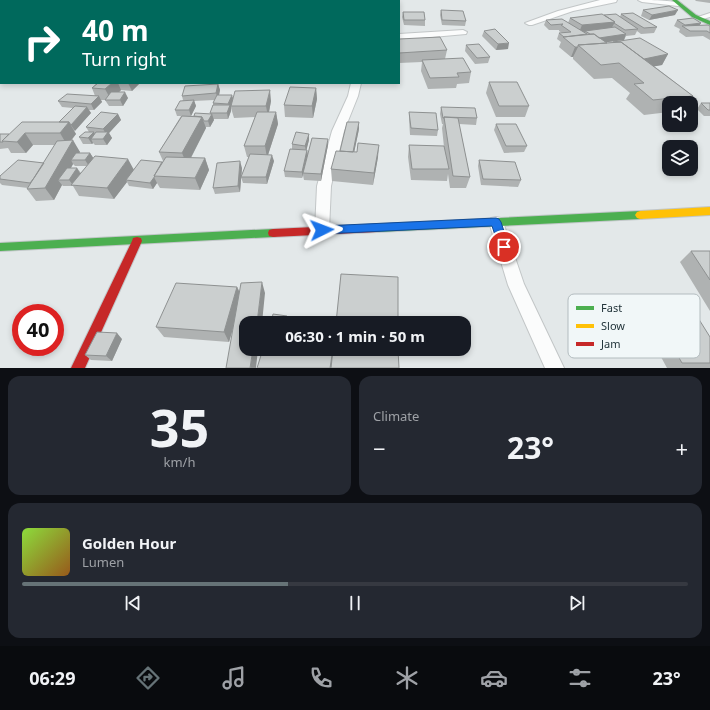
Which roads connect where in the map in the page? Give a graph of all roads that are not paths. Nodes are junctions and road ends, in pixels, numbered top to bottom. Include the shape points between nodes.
1 (613, 0) edge
2 (642, 0) edge
3 (676, 2) edge
4 (710, 15) edge
5 (699, 18) junction
6 (529, 23) dead end
7 (710, 23) edge
8 (464, 32) dead end
9 (400, 37) edge
10 (356, 84) edge
11 (710, 211) edge
12 (496, 222) junction
13 (322, 230) junction
14 (137, 241) junction
15 (0, 247) edge
16 (78, 368) edge
17 (555, 368) edge

1 - 6 lane via 562,11
2 - 3 lane
3 - 5 street
4 - 5 lane
5 - 7 street
8 - 9 lane
10 - 13 lane via 338,131 324,186
11 - 12 street
12 - 13 street
12 - 17 lane via 516,285
13 - 14 street
14 - 15 street
14 - 16 street

